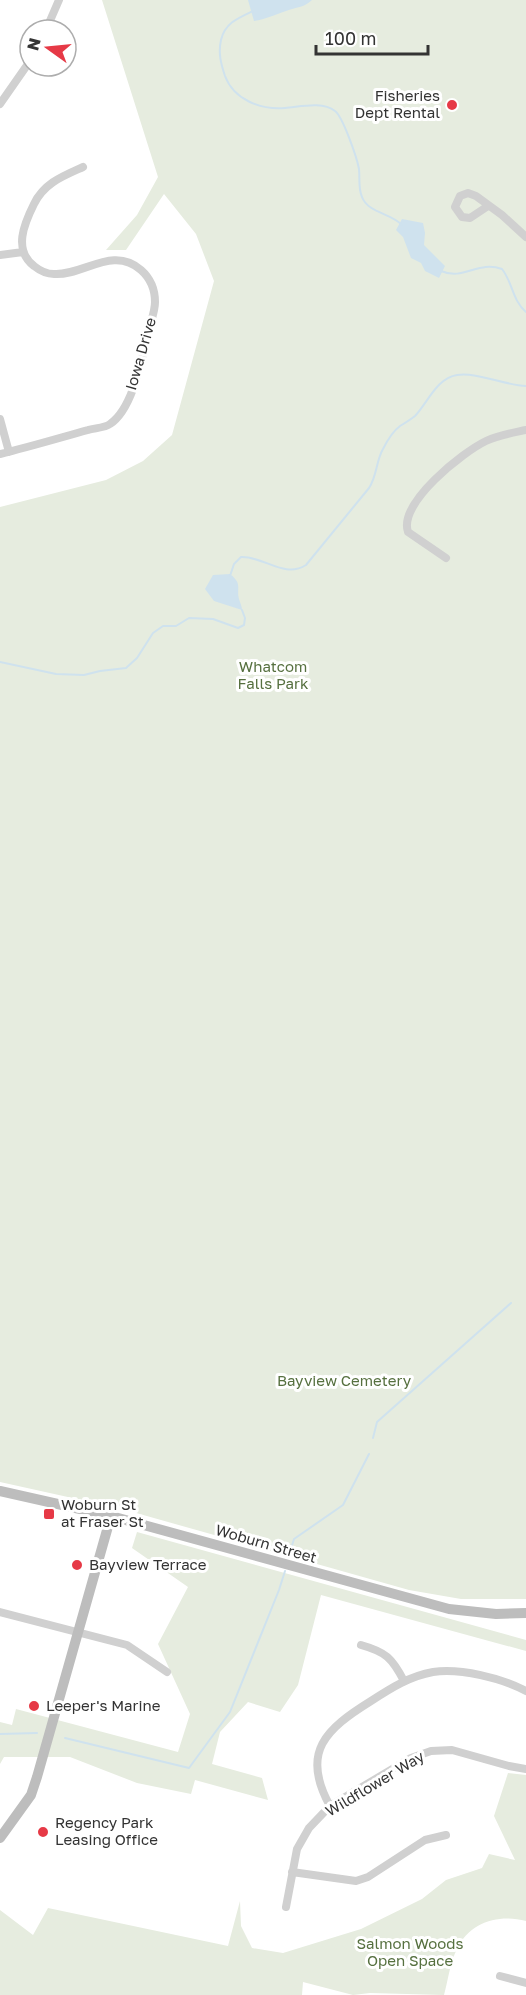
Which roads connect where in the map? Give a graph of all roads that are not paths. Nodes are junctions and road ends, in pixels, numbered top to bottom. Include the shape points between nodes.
1 (59, 0) edge
2 (51, 18) edge
3 (18, 78) edge
4 (0, 104) edge
5 (83, 167) dead end
6 (488, 206) dead end
7 (526, 237) edge
8 (23, 252) junction
9 (0, 255) edge
10 (0, 420) edge
11 (526, 430) edge
12 (4, 453) edge
13 (446, 558) dead end
14 (0, 1491) edge
15 (111, 1516) junction
16 (0, 1612) edge
17 (526, 1613) edge
18 (78, 1631) junction
19 (361, 1645) dead end
20 (167, 1672) dead end
21 (404, 1681) junction
22 (526, 1692) edge
23 (526, 1769) edge
24 (330, 1806) junction
25 (446, 1835) dead end
26 (0, 1838) edge
27 (292, 1872) junction
28 (286, 1907) dead end
29 (500, 1976) dead end
30 (526, 1983) edge

1 - 2 street
3 - 4 street
5 - 8 street via 49,183 35,201 21,236
6 - 7 street
8 - 9 street
8 - 12 street, Iowa Drive via 40,271 54,274 117,260 131,263 151,281 155,303 132,389 123,410 109,425
10 - 12 street
11 - 13 street via 476,446 434,480 421,496 407,519 408,532
14 - 15 street, Woburn Street
15 - 17 street, Woburn Street via 449,1609
15 - 18 street
16 - 18 street
18 - 20 street via 127,1645
18 - 26 street via 31,1795
19 - 21 street via 386,1654
21 - 22 street via 433,1672 461,1672
21 - 24 street via 344,1718 323,1742 319,1781
23 - 24 street, Wildflower Way via 459,1751 431,1751 411,1758
24 - 27 street, Wildflower Way via 302,1838
25 - 27 street via 425,1840 356,1881
27 - 28 street, Wildflower Way
29 - 30 street

